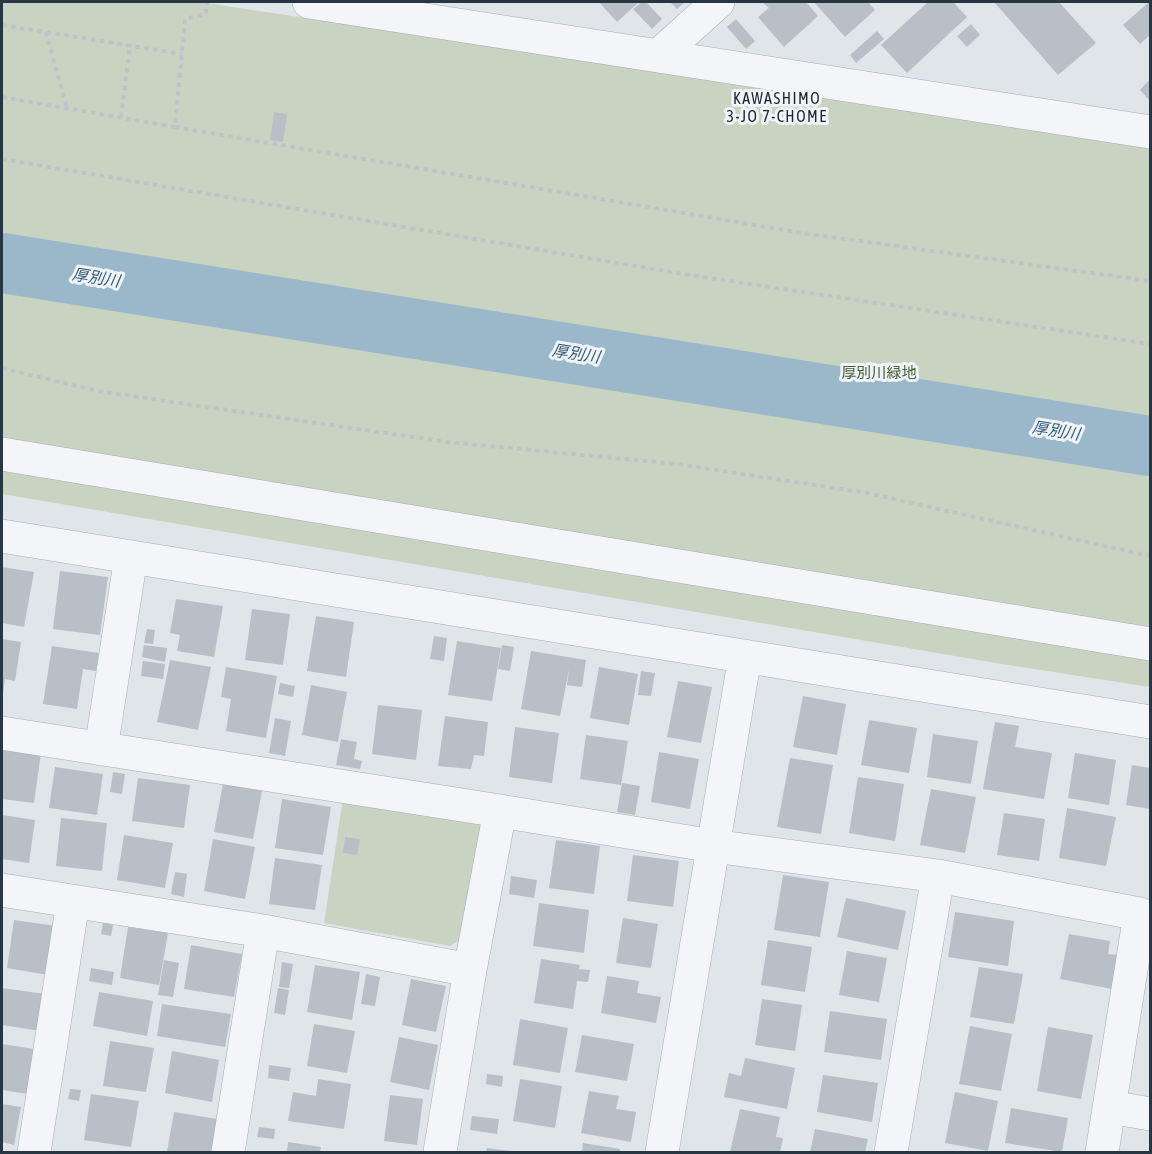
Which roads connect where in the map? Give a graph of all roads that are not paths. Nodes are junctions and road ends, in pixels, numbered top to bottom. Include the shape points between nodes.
1 (718, 2) edge
2 (331, 3) edge
3 (658, 56) junction
4 (1150, 132) edge
5 (2, 454) edge
6 (2, 536) edge
7 (131, 557) junction
8 (1150, 644) edge
9 (745, 656) junction
10 (1150, 722) edge
11 (2, 733) edge
12 (101, 749) junction
13 (500, 811) junction
14 (713, 846) junction
15 (938, 876) junction
16 (2, 890) edge
17 (73, 902) junction
18 (263, 931) junction
19 (470, 970) junction
20 (1110, 1107) junction
21 (1150, 1114) edge
22 (33, 1152) edge
23 (228, 1152) edge
24 (440, 1152) edge
25 (662, 1152) edge
26 (891, 1152) edge
27 (1102, 1152) edge

1 - 3 street
2 - 3 street
3 - 4 street
5 - 8 street
6 - 7 street
7 - 9 street
7 - 12 street
9 - 10 street
9 - 14 street
11 - 12 street
12 - 13 street
13 - 14 street
13 - 19 street
14 - 15 street
14 - 25 street
15 - 20 street via 1140,914
15 - 26 street
16 - 17 street
17 - 18 street
17 - 22 street
18 - 19 street
18 - 23 street
19 - 24 street
20 - 21 street
20 - 27 street

